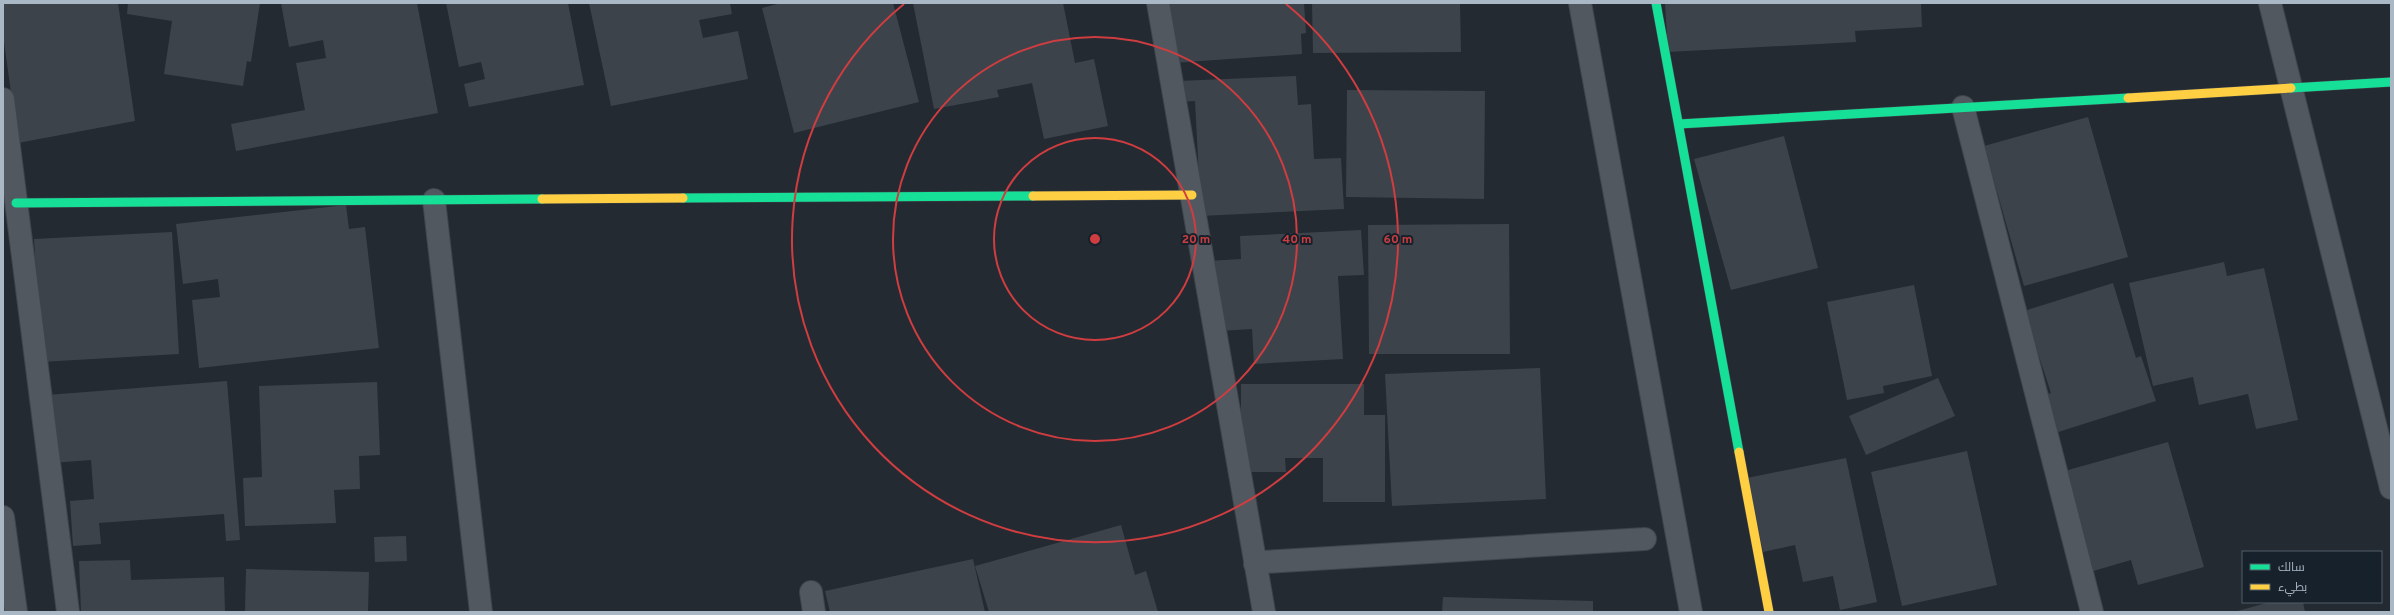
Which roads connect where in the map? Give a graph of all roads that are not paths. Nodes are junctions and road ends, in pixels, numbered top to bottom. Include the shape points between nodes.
1 (1158, 3) edge
2 (1580, 3) edge
3 (1656, 3) edge
4 (2270, 3) edge
5 (2391, 82) edge
6 (2291, 88) junction
7 (3, 99) edge
8 (1963, 107) junction
9 (1679, 124) junction
10 (1192, 195) junction
11 (434, 200) junction
12 (16, 203) junction
13 (2391, 488) edge
14 (3, 517) edge
15 (1645, 539) dead end
16 (6, 560) edge
17 (1255, 564) junction
18 (16, 612) edge
19 (68, 612) edge
20 (481, 612) edge
21 (1264, 612) edge
22 (1691, 612) edge
23 (1768, 612) edge
24 (2092, 612) edge

1 - 10 street
2 - 22 street
3 - 9 street
4 - 6 street
5 - 6 street
6 - 8 street
6 - 13 street
7 - 12 street
8 - 9 street
8 - 24 street
9 - 23 street
10 - 11 street
10 - 17 street
11 - 12 street
11 - 20 street
12 - 19 street
14 - 16 street
15 - 17 street
16 - 18 street
17 - 21 street

